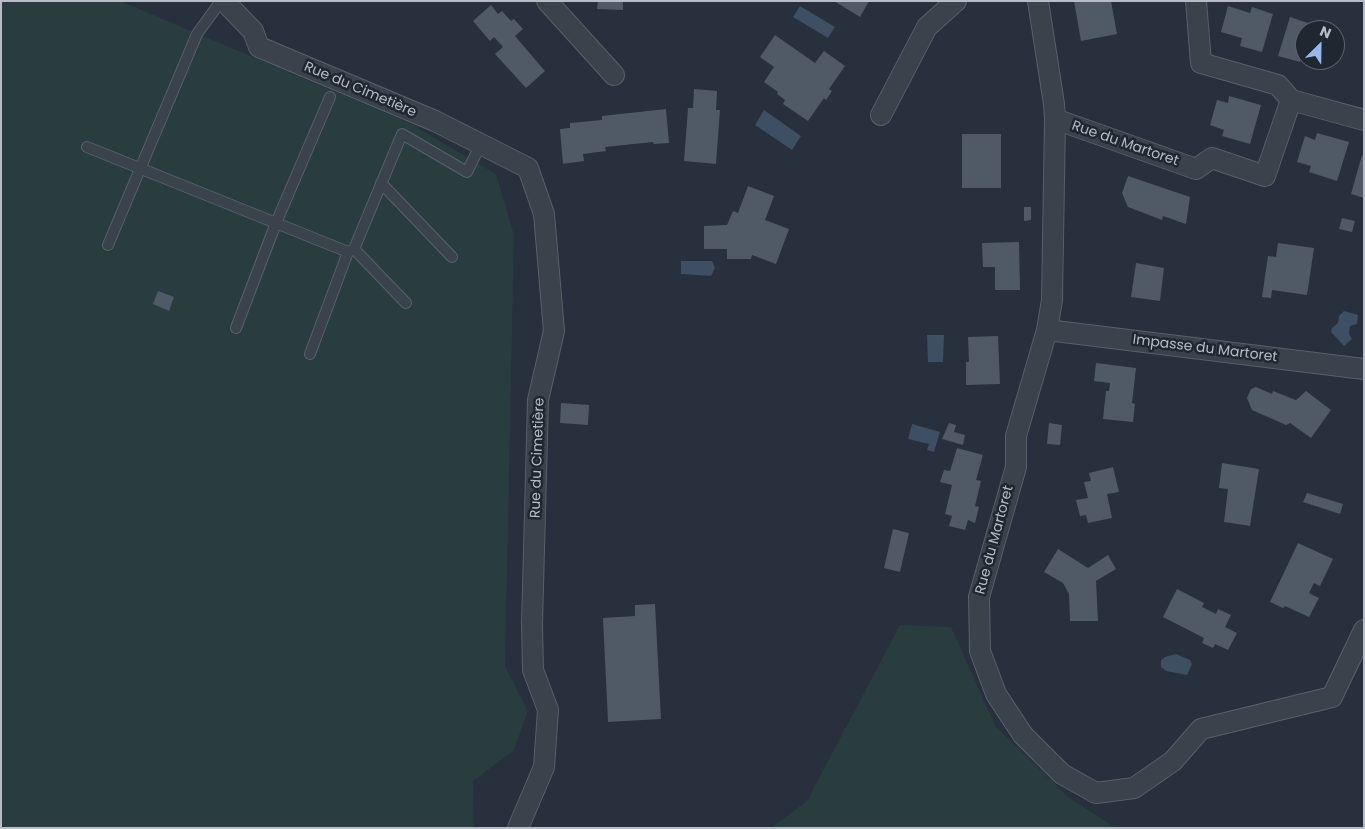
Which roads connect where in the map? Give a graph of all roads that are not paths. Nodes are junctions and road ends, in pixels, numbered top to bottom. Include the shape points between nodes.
1 (222, 1) edge
2 (547, 1) edge
3 (956, 1) edge
4 (1038, 1) edge
5 (1196, 1) edge
6 (614, 75) dead end
7 (330, 97) dead end
8 (1291, 100) junction
9 (881, 115) dead end
10 (1055, 119) junction
11 (1364, 120) edge
12 (481, 144) junction
13 (87, 146) dead end
14 (142, 168) junction
15 (381, 183) junction
16 (276, 223) junction
17 (108, 245) dead end
18 (351, 250) junction
19 (452, 257) dead end
20 (406, 303) dead end
21 (236, 328) dead end
22 (1047, 330) junction
23 (310, 354) dead end
24 (1364, 369) edge
25 (1364, 630) edge
26 (518, 828) edge

1 - 12 street, Rue du Cimetière via 253,30 259,47 435,121
1 - 14 lane via 197,34
2 - 6 street
3 - 9 street via 927,27
4 - 10 street, Rue du Martoret
5 - 8 street via 1201,63 1278,85
7 - 16 lane
8 - 10 street, Rue du Martoret via 1266,176 1212,158 1196,168
8 - 11 street
10 - 22 street, Rue du Martoret via 1052,300
12 - 15 lane via 467,172 402,134
12 - 26 street, Rue du Cimetière via 528,168 544,214 554,331 538,400 532,624 533,670 548,710 548,720 544,767
13 - 14 lane
14 - 16 lane
14 - 17 lane
15 - 18 lane
15 - 19 lane
16 - 18 lane
16 - 21 lane
18 - 20 lane
18 - 23 lane
22 - 24 street, Impasse du Martoret
22 - 25 street, Rue du Martoret via 1016,436 1016,467 979,597 980,652 996,694 1017,727 1062,774 1096,792 1134,788 1173,761 1201,729 1332,697

